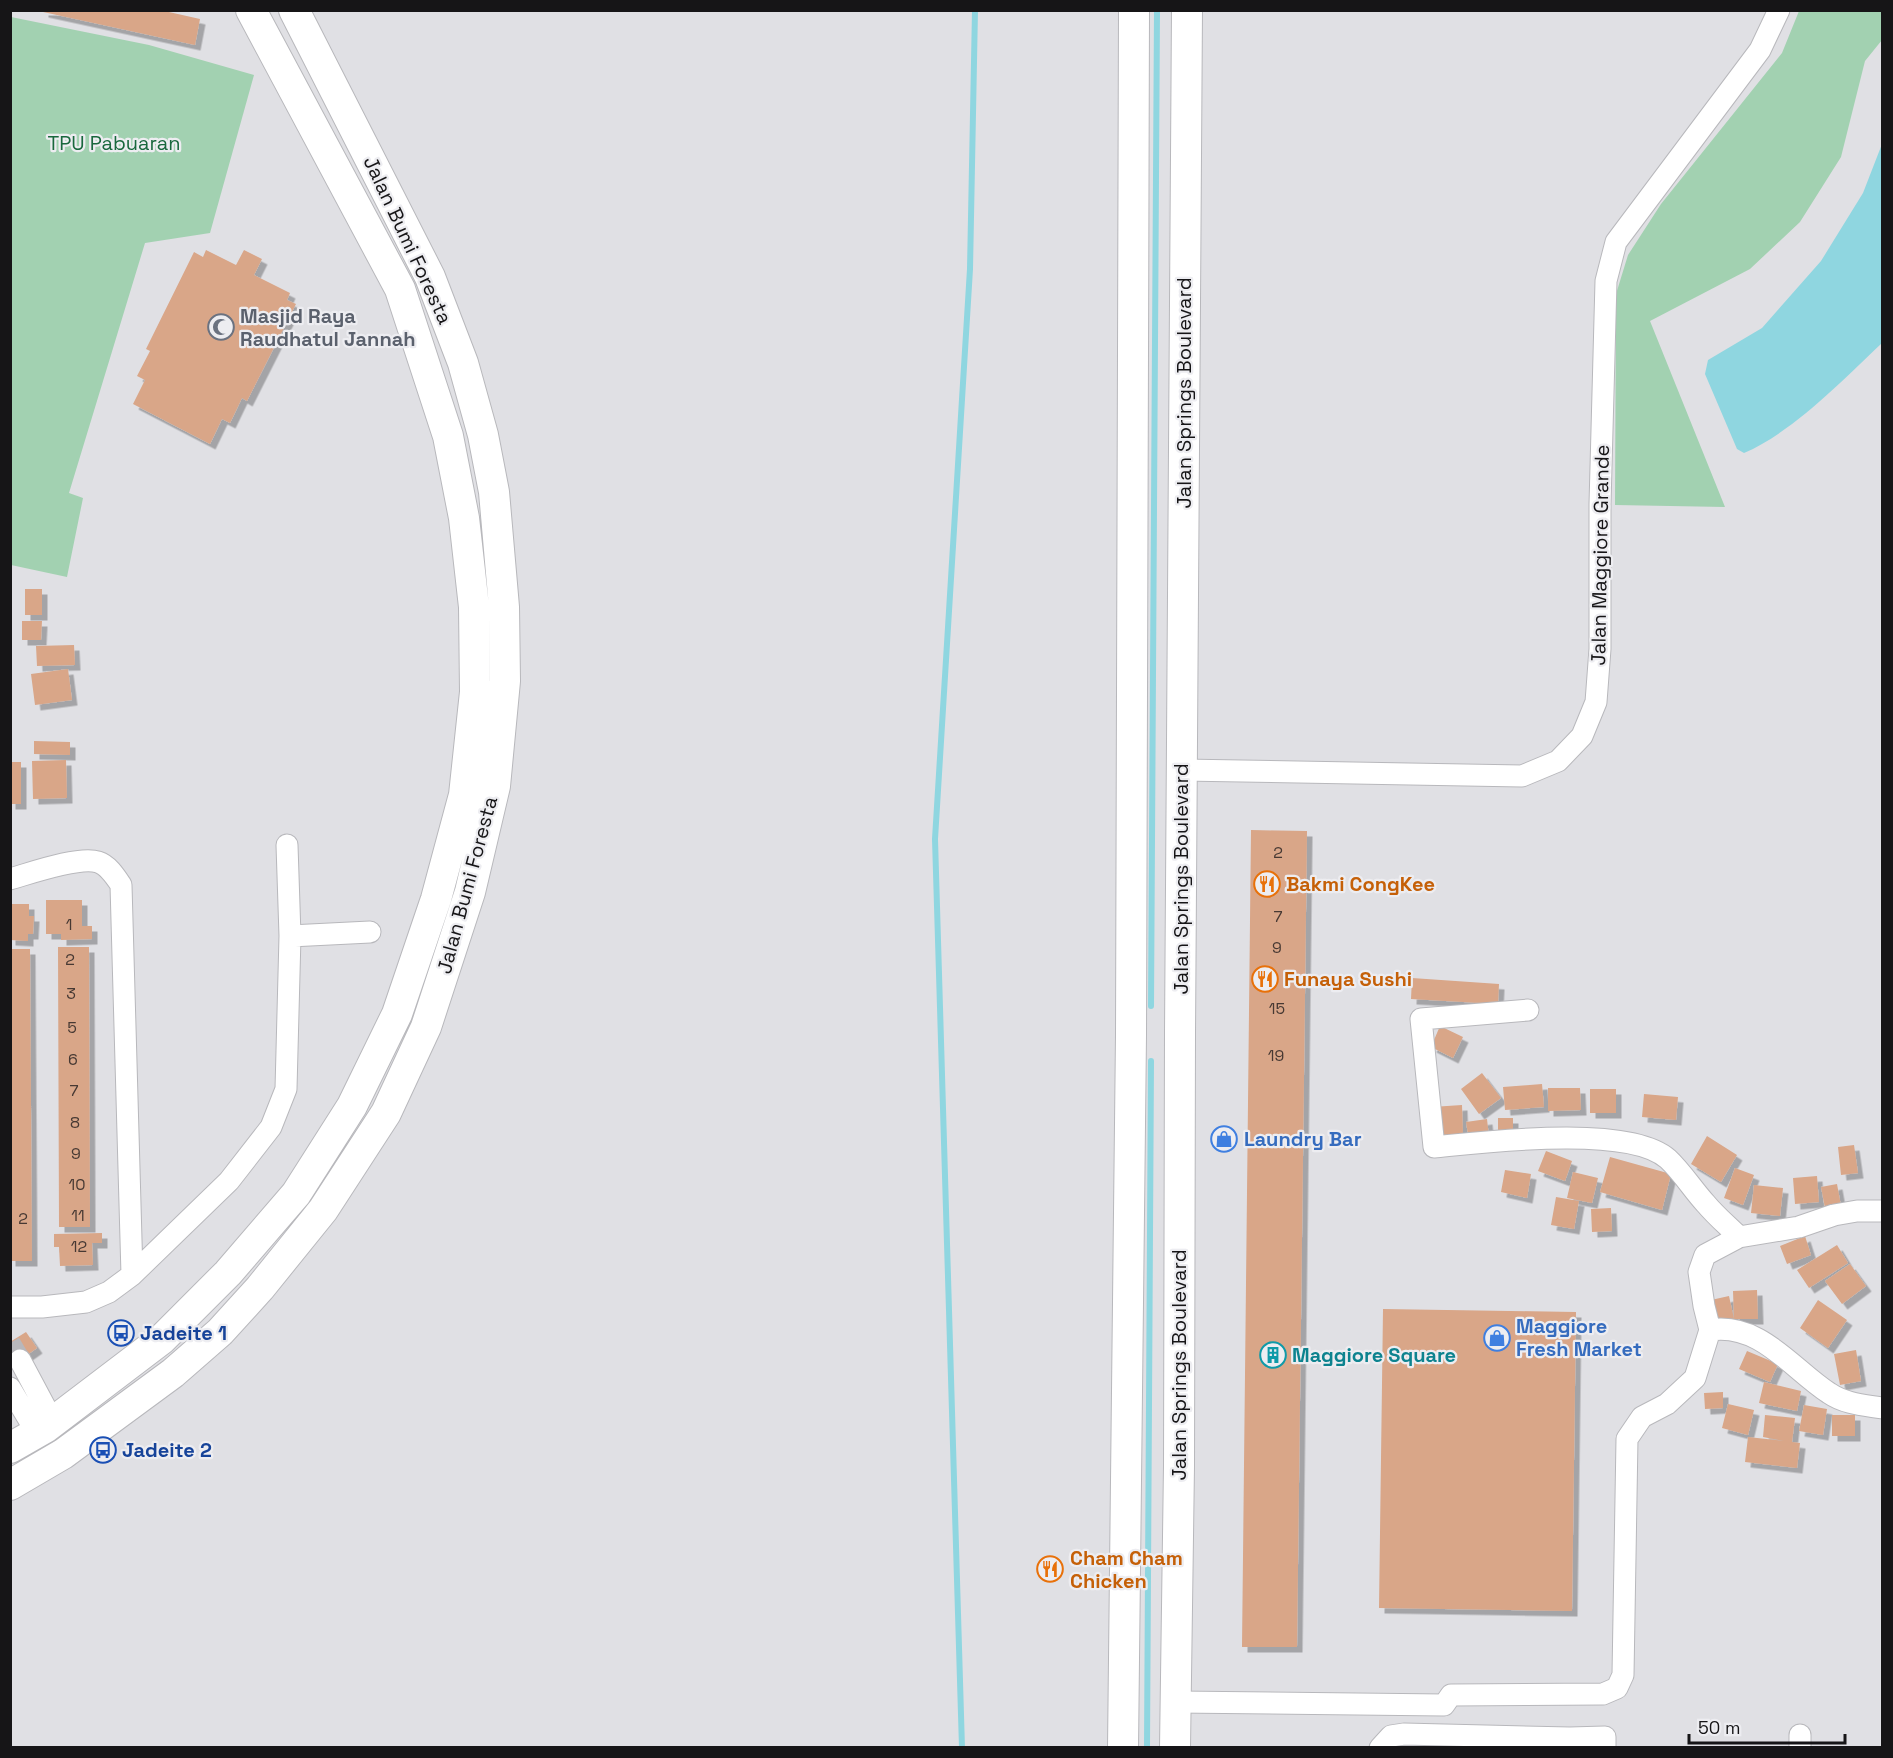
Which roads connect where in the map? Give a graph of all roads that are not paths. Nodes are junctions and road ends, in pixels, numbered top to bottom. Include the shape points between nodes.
1 (251, 10) edge
2 (294, 10) edge
3 (1134, 10) edge
4 (1187, 10) edge
5 (1779, 10) edge
6 (380, 177) junction
7 (349, 194) junction
8 (1182, 770) junction
9 (287, 845) dead end
10 (10, 879) edge
11 (370, 932) dead end
12 (290, 936) junction
13 (1528, 1010) dead end
14 (1180, 1033) junction
15 (1131, 1035) junction
16 (1882, 1211) edge
17 (1738, 1237) junction
18 (132, 1275) junction
19 (10, 1307) edge
20 (1710, 1330) junction
21 (20, 1360) tunnel mouth
22 (10, 1388) edge
23 (1882, 1408) edge
24 (45, 1428) junction
25 (10, 1448) edge
26 (63, 1454) junction
27 (10, 1485) edge
28 (1176, 1702) junction
29 (1605, 1742) edge
30 (1570, 1743) edge
31 (1124, 1748) edge
32 (1175, 1748) edge
33 (1380, 1748) edge

1 - 7 main road, Jalan Bumi Foresta
2 - 6 main road, Jalan Bumi Foresta
3 - 15 main road
4 - 8 main road, Jalan Springs Boulevard
5 - 8 street, Jalan Maggiore Grande via 1760,50 1616,242 1606,281 1600,649 1596,702 1582,736 1558,761 1522,776
6 - 7 main road
6 - 26 main road, Jalan Bumi Foresta via 430,277 463,363 494,492 504,608 505,681 495,786 470,892 426,1027 386,1113 323,1210 220,1332 173,1373
7 - 24 main road, Jalan Bumi Foresta via 400,289 448,435 464,518 474,607 475,692 464,795 436,899 397,1014 352,1106 296,1194 228,1273 162,1339
8 - 14 main road, Jalan Springs Boulevard
9 - 12 street
10 - 18 street via 78,861 98,862 121,885
11 - 12 street
12 - 18 street via 286,1089 271,1127 229,1181
13 - 17 street via 1421,1019 1434,1147 1545,1137 1644,1146 1667,1158
14 - 15 main road
14 - 28 main road, Jalan Springs Boulevard
15 - 31 main road
16 - 17 street via 1834,1215 1799,1227
17 - 20 street via 1705,1255 1699,1272
18 - 19 street via 109,1292 86,1302
20 - 23 street via 1723,1328 1752,1337 1775,1348 1829,1394 1850,1403
20 - 28 street via 1695,1378 1667,1404 1642,1417 1627,1439 1623,1675 1617,1688 1603,1694 1451,1695 1444,1705
21 - 24 street
22 - 24 street
24 - 25 main road, Jalan Bumi Foresta
24 - 26 main road
26 - 27 main road, Jalan Bumi Foresta
28 - 32 main road, Jalan Springs Boulevard
29 - 30 street
30 - 33 street via 1404,1734 1391,1736

